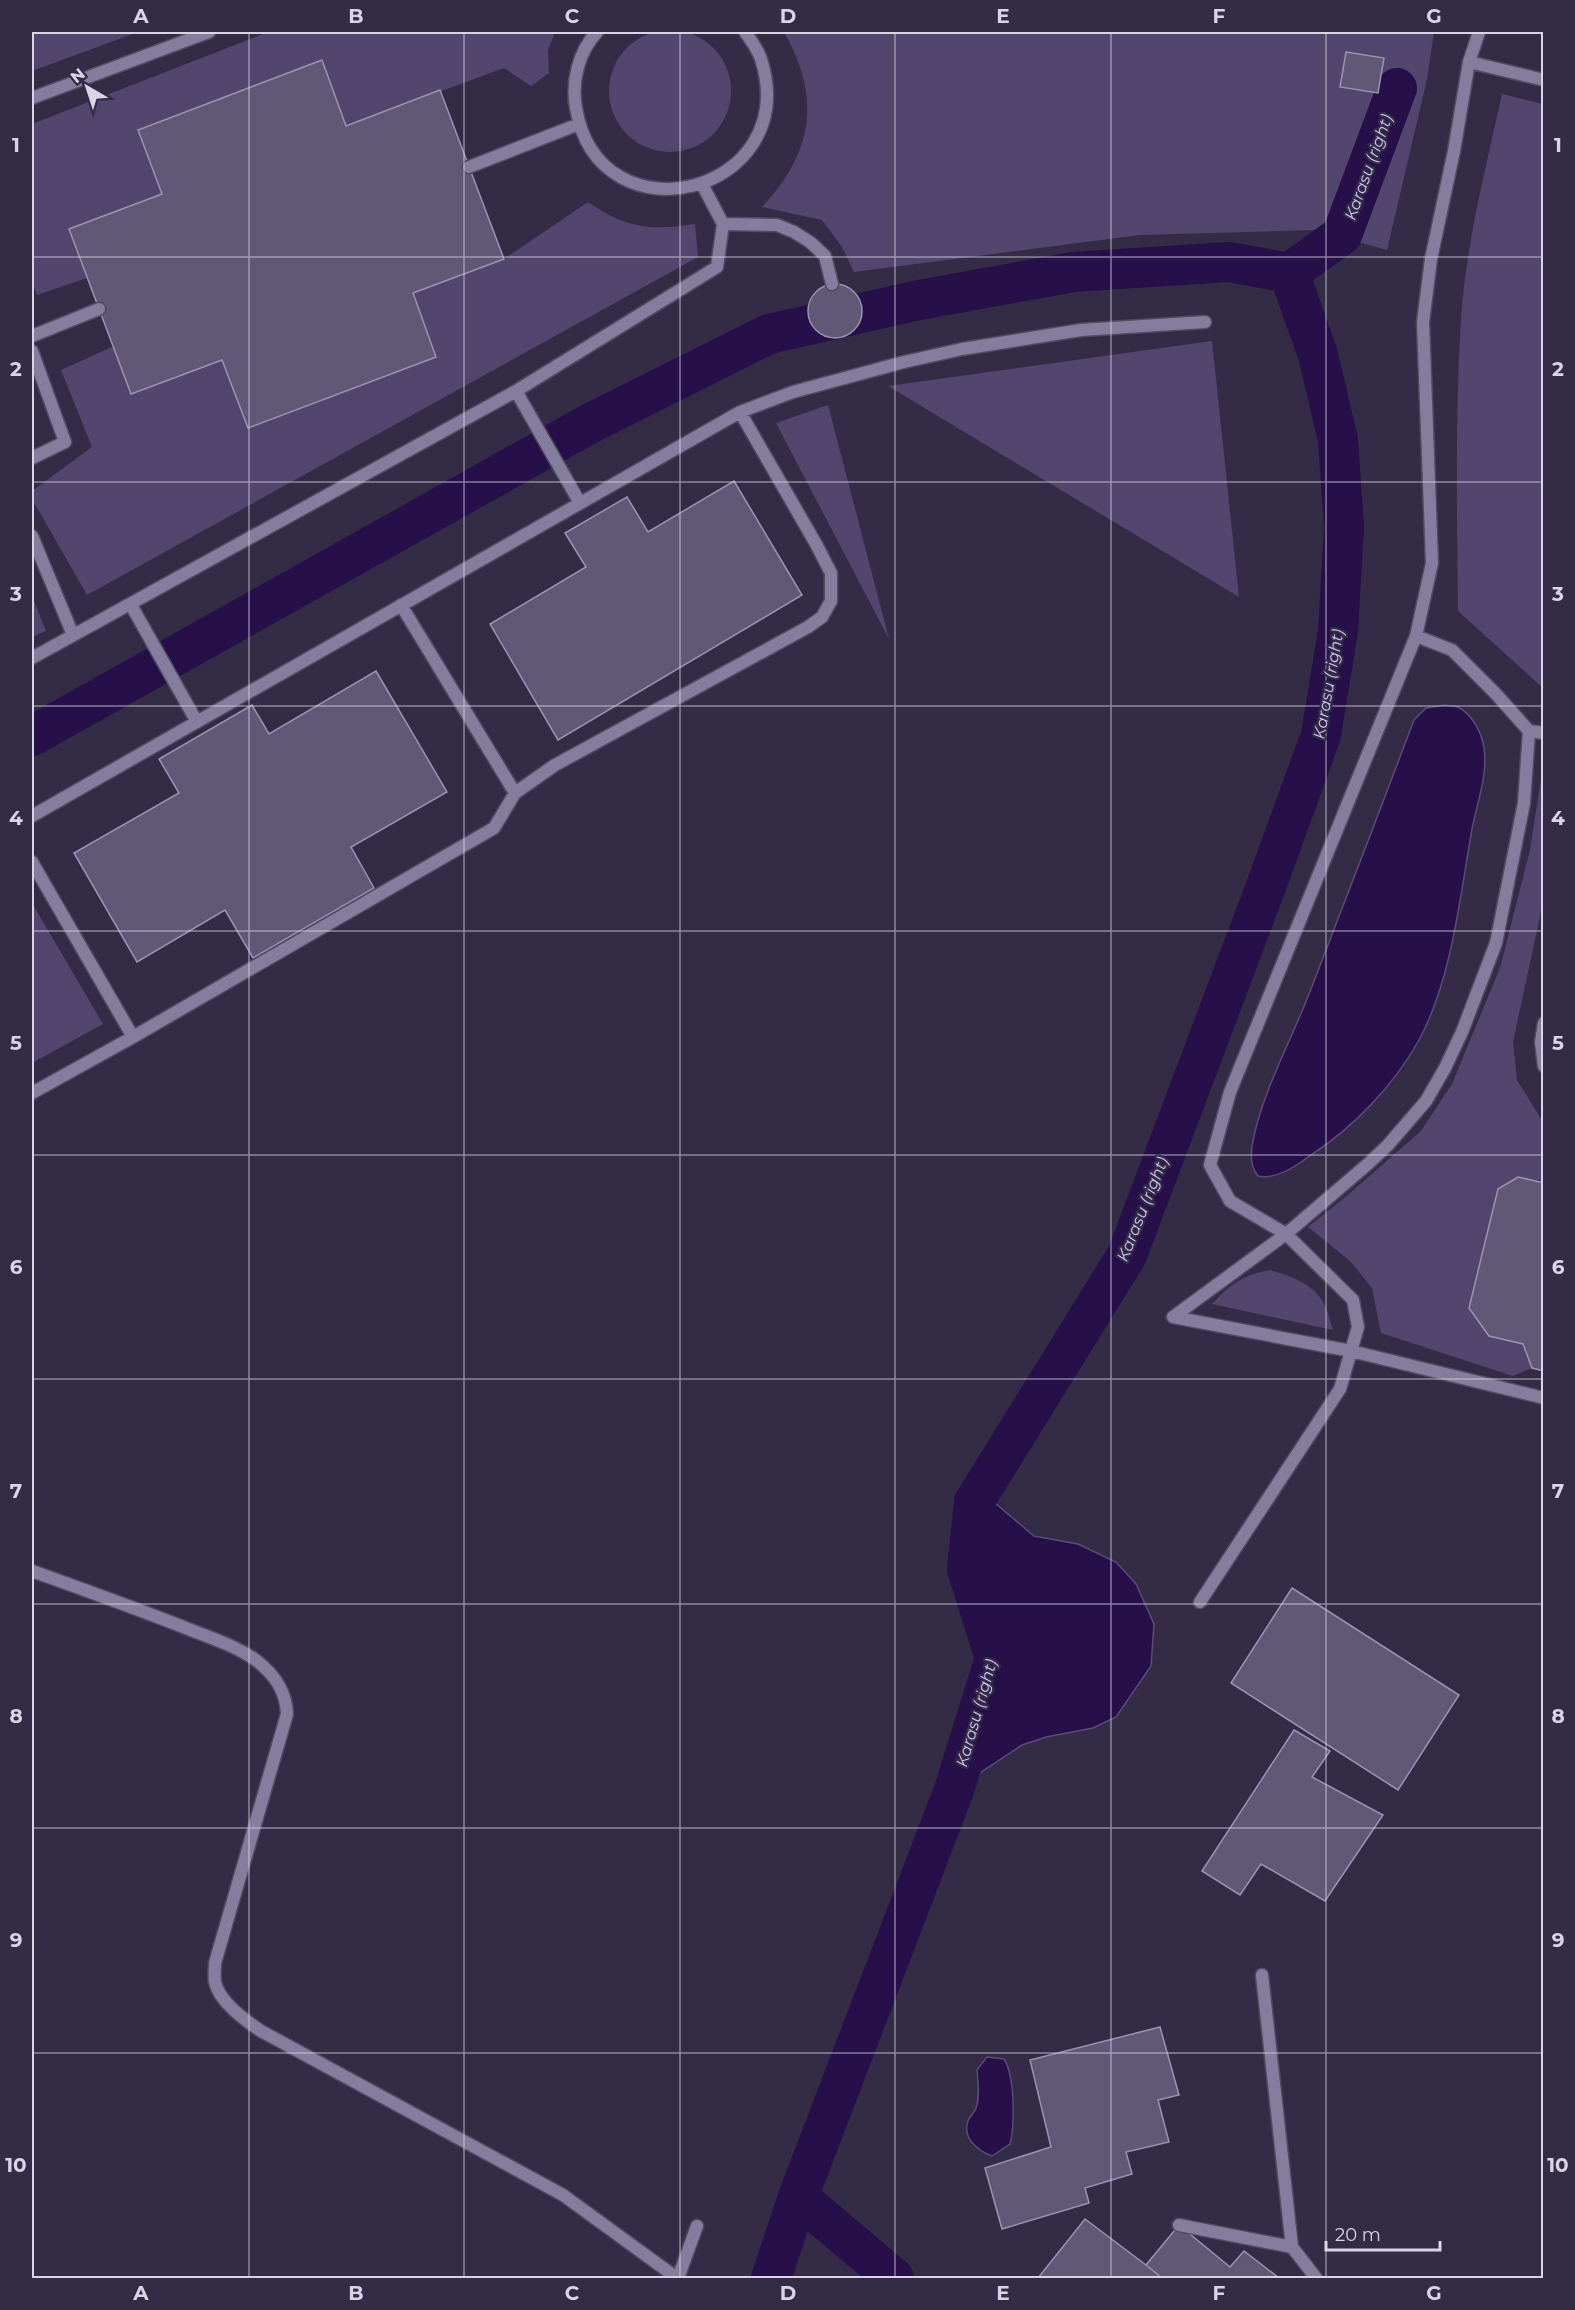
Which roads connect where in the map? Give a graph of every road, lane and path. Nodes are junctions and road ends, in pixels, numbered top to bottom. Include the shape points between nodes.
1 (209, 32) edge
2 (597, 32) edge
3 (745, 32) edge
4 (1479, 32) edge
5 (1469, 62) junction
6 (1544, 80) edge
7 (32, 98) edge
8 (579, 124) junction
9 (469, 167) dead end
10 (702, 184) junction
11 (723, 224) junction
12 (832, 284) dead end
13 (99, 309) dead end
14 (1205, 322) dead end
15 (32, 336) edge
16 (32, 351) edge
17 (516, 391) junction
18 (740, 412) junction
19 (32, 458) edge
20 (580, 503) junction
21 (32, 536) edge
22 (131, 605) junction
23 (401, 605) junction
24 (73, 635) junction
25 (1416, 636) junction
26 (32, 658) edge
27 (197, 722) junction
28 (1529, 731) junction
29 (1544, 733) edge
30 (514, 793) junction
31 (32, 816) edge
32 (32, 862) edge
33 (1544, 1023) edge
34 (133, 1037) junction
35 (1544, 1066) edge
36 (32, 1092) edge
37 (1286, 1233) junction
38 (1351, 1351) junction
39 (1544, 1398) edge
40 (32, 1571) edge
41 (1200, 1602) dead end
42 (1262, 1976) dead end
43 (1179, 2225) dead end
44 (697, 2226) dead end
45 (1292, 2247) junction
46 (678, 2278) edge
47 (1316, 2278) edge

1 - 7 lane
2 - 8 lane via 589,40 578,67 574,95
3 - 10 lane via 761,57 768,87 764,118 751,147 730,170
4 - 5 lane
5 - 6 lane
5 - 25 lane via 1423,322 1432,563
8 - 9 lane
8 - 10 lane via 590,147 606,166 627,180 677,190
10 - 11 lane
11 - 12 lane via 777,225 794,232 825,256
11 - 17 lane via 717,267
13 - 15 lane
14 - 18 lane via 1081,330 962,349 793,392
16 - 19 lane via 65,442
17 - 20 lane
17 - 22 lane
18 - 20 lane
18 - 30 lane via 831,573 831,601 822,617 555,765
20 - 23 lane
21 - 24 lane
22 - 24 lane
22 - 27 lane
23 - 27 lane
23 - 30 lane
24 - 26 lane
25 - 28 lane via 1452,650
25 - 37 lane via 1230,1092 1210,1165 1230,1201
27 - 31 lane
28 - 29 lane
28 - 37 lane via 1524,803 1496,943 1445,1068 1426,1101 1389,1145
30 - 34 lane via 494,828
32 - 34 lane
33 - 35 lane
34 - 36 lane
37 - 38 lane via 1353,1300 1358,1327
37 - 38 lane via 1173,1317
38 - 39 lane
38 - 41 lane via 1340,1389
40 - 46 lane via 231,1646 256,1661 282,1689 287,1714 215,1963 215,1984 227,2003 261,2031 563,2194
42 - 45 lane
43 - 45 lane
44 - 46 lane
45 - 47 lane

